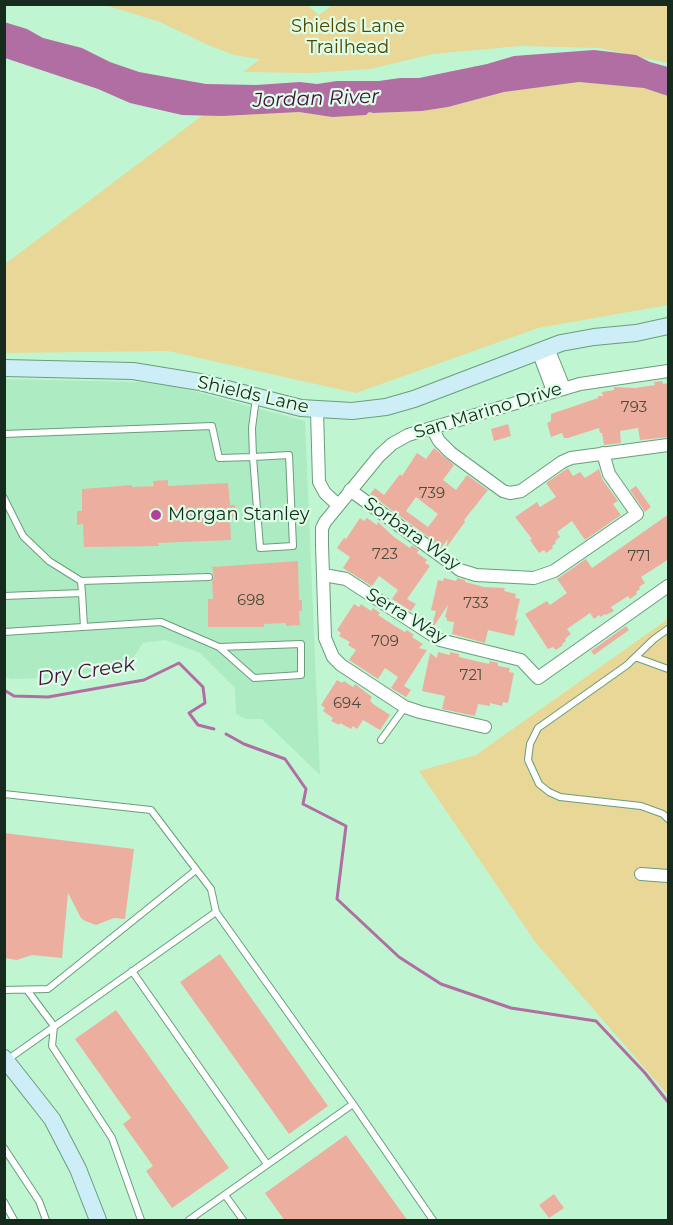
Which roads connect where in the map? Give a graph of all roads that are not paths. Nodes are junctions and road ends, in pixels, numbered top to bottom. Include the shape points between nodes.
1 (669, 326) edge
2 (543, 350) junction
3 (4, 368) edge
4 (669, 371) edge
5 (559, 390) junction
6 (256, 398) junction
7 (317, 411) junction
8 (432, 428) junction
9 (4, 434) edge
10 (669, 445) edge
11 (603, 453) junction
12 (253, 457) junction
13 (350, 490) junction
14 (4, 498) edge
15 (338, 505) junction
16 (324, 574) junction
17 (209, 577) dead end
18 (81, 581) junction
19 (669, 586) edge
20 (82, 593) junction
21 (4, 596) edge
22 (84, 627) junction
23 (669, 629) edge
24 (4, 632) edge
25 (219, 647) junction
26 (635, 657) junction
27 (669, 669) edge
28 (405, 707) junction
29 (485, 727) dead end
30 (381, 740) dead end
31 (4, 794) edge
32 (669, 819) edge
33 (196, 870) junction
34 (640, 874) dead end
35 (669, 876) edge
36 (216, 912) junction
37 (132, 971) junction
38 (4, 990) edge
39 (27, 990) junction
40 (54, 1026) junction
41 (5, 1060) edge
42 (353, 1104) junction
43 (4, 1148) edge
44 (267, 1164) junction
45 (225, 1195) junction
46 (4, 1202) edge
47 (14, 1221) edge
48 (46, 1221) edge
49 (98, 1221) edge
50 (141, 1221) edge
51 (189, 1221) edge
52 (243, 1221) edge
53 (433, 1221) edge

1 - 2 main road, Shields Lane via 582,339
2 - 5 street
2 - 7 main road, Shields Lane via 400,403 352,411
3 - 6 main road, Shields Lane via 133,371 200,382
4 - 5 street, San Marino Drive
5 - 8 street, San Marino Drive
6 - 7 main road, Shields Lane
6 - 12 lane
7 - 15 street via 319,482
8 - 11 street via 451,453 510,494 521,491 566,460
8 - 13 street, San Marino Drive via 392,444
9 - 12 lane via 212,426 219,458
10 - 11 street
11 - 13 street, Sorbara Way via 609,474 637,514 554,571 534,578 476,575 460,570
12 - 12 lane via 260,548 292,546 289,455
13 - 15 street, San Marino Drive
14 - 18 lane via 23,536 49,561
15 - 16 street, San Marino Drive via 322,528
16 - 19 street, Serra Way via 346,579 440,640 515,658 538,678
16 - 28 street, San Marino Drive via 326,638 333,657
17 - 18 lane
18 - 20 lane
20 - 21 lane
20 - 22 lane
22 - 24 lane
22 - 25 lane via 161,622
23 - 26 lane
25 - 25 lane via 301,644 301,675 254,678
26 - 27 lane
26 - 32 lane via 538,728 528,760 539,784 560,797 641,806
28 - 29 street, San Marino Drive
28 - 30 lane
31 - 33 lane via 151,810
33 - 36 lane via 211,889
33 - 39 lane via 48,989
34 - 35 street
36 - 37 lane
36 - 42 lane
37 - 40 lane
37 - 44 lane
38 - 39 lane
39 - 40 lane
40 - 41 lane
40 - 50 lane via 52,1046 112,1138
41 - 49 main road via 52,1119 78,1169
42 - 44 lane
42 - 53 lane
43 - 48 lane via 39,1201
44 - 45 lane
45 - 51 lane
45 - 52 lane
46 - 47 lane

